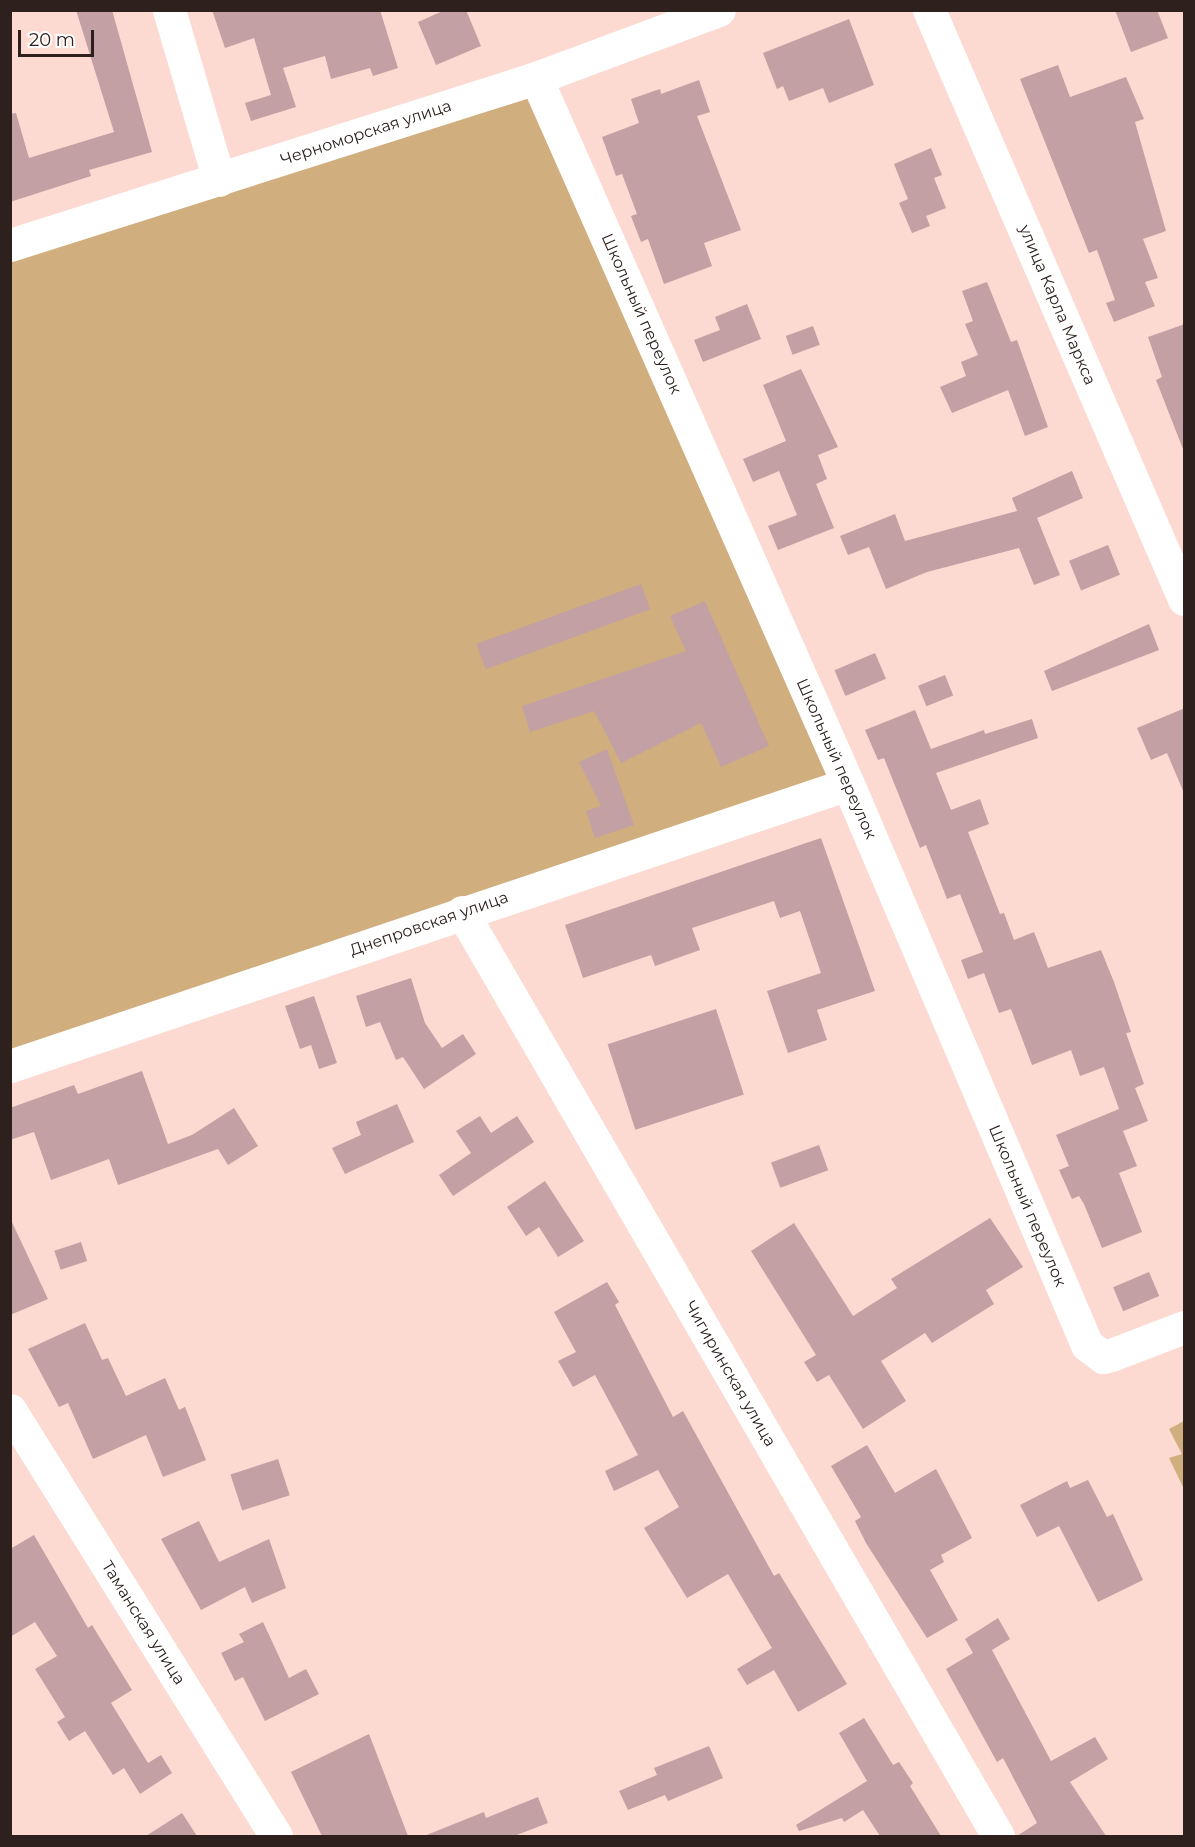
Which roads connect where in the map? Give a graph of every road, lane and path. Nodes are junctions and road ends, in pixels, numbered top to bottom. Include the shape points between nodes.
1 (169, 10) edge
2 (719, 10) edge
3 (929, 10) edge
4 (536, 78) junction
5 (219, 180) junction
6 (10, 245) edge
7 (1185, 599) edge
8 (848, 784) junction
9 (462, 912) junction
10 (10, 1066) edge
11 (1185, 1327) edge
12 (10, 1410) edge
13 (276, 1836) edge
14 (998, 1836) edge

1 - 5 street
2 - 4 street, Черноморская улица
3 - 7 street, улица Карла Маркса
4 - 5 street, Черноморская улица
4 - 8 street, Школьный переулок
5 - 6 street, Черноморская улица
8 - 9 street, Днепровская улица
8 - 11 street, Школьный переулок via 1087,1345 1102,1357
9 - 10 street, Днепровская улица
9 - 14 street, Чигиринская улица
12 - 13 street, Таманская улица

